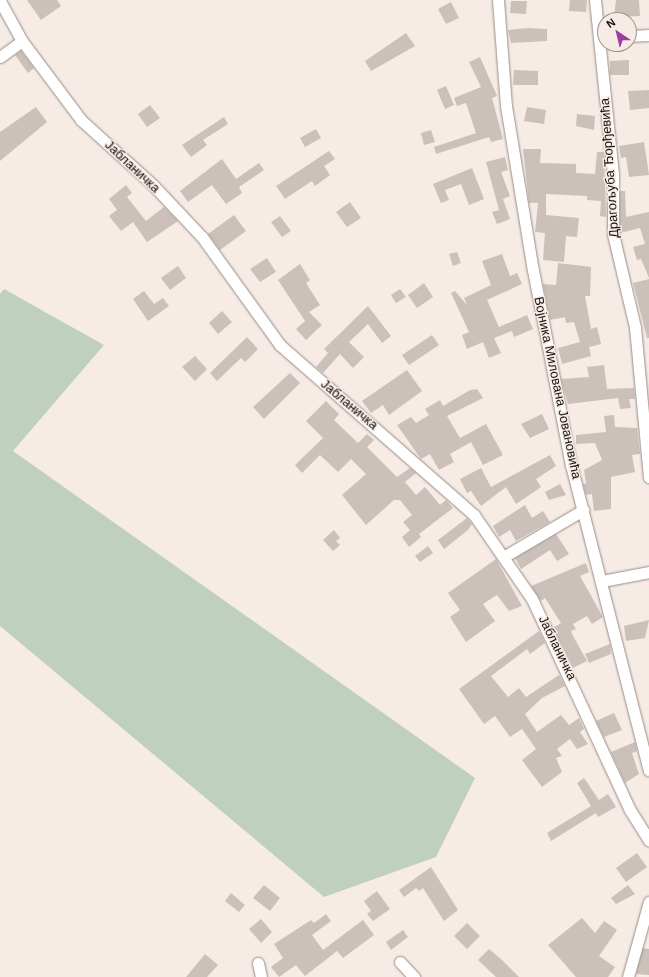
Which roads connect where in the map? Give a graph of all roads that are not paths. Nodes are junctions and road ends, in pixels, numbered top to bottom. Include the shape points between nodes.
1 (498, 0) edge
2 (595, 0) edge
3 (0, 1) edge
4 (598, 12) edge
5 (649, 35) edge
6 (637, 36) edge
7 (22, 41) junction
8 (604, 52) edge
9 (0, 57) edge
10 (649, 477) edge
11 (583, 510) junction
12 (505, 556) junction
13 (649, 572) edge
14 (602, 581) junction
15 (649, 770) edge
16 (649, 841) edge
17 (649, 902) edge
18 (400, 962) dead end
19 (258, 964) dead end
20 (261, 977) edge
21 (414, 977) edge
22 (628, 977) edge

1 - 11 street, Војника Милована Јовановића via 506,106 530,254
2 - 4 street, Драгољуба Ђорђевића
3 - 7 street, Јабланичка
5 - 6 street
7 - 9 street
7 - 12 street, Јабланичка via 81,120 153,185 202,237 280,345 439,482 474,515
8 - 10 street, Драгољуба Ђорђевића via 613,174 613,234 635,327
11 - 12 street
11 - 14 street, Војника Милована Јовановића
12 - 16 street, Јабланичка via 558,650 630,810
13 - 14 street
14 - 15 street, Војника Милована Јовановића
17 - 22 street
18 - 21 street
19 - 20 street

